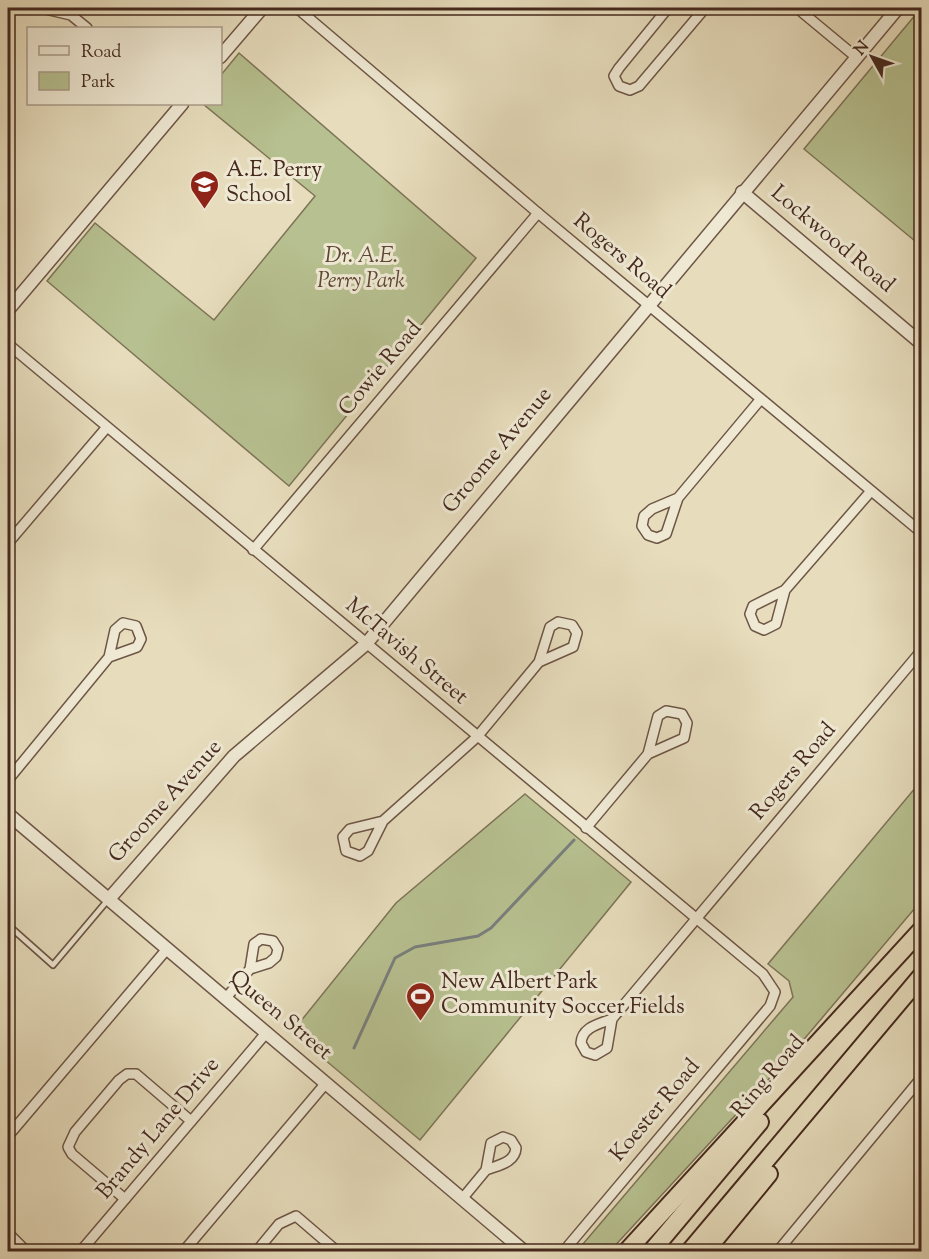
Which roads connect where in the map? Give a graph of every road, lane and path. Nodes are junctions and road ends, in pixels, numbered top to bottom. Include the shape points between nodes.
1 (41, 8) edge
2 (262, 8) edge
3 (297, 8) edge
4 (668, 8) edge
5 (705, 8) edge
6 (797, 8) edge
7 (898, 8) edge
8 (70, 11) edge
9 (86, 27) edge
10 (222, 55) edge
11 (856, 57) junction
12 (179, 105) edge
13 (742, 192) junction
14 (538, 213) junction
15 (647, 304) junction
16 (8, 310) edge
17 (8, 344) edge
18 (921, 344) edge
19 (760, 400) junction
20 (107, 427) junction
21 (871, 491) junction
22 (678, 498) junction
23 (921, 533) edge
24 (8, 543) edge
25 (254, 550) junction
26 (785, 590) junction
27 (366, 644) junction
28 (921, 650) edge
29 (109, 657) dead end
30 (539, 662) junction
31 (477, 737) junction
32 (648, 754) junction
33 (8, 780) edge
34 (8, 814) edge
35 (383, 821) junction
36 (586, 828) junction
37 (109, 898) junction
38 (696, 920) junction
39 (8, 926) edge
40 (921, 930) edge
41 (167, 949) junction
42 (250, 969) dead end
43 (917, 980) edge
44 (775, 992) joint
45 (226, 998) junction
46 (612, 1019) dead end
47 (267, 1032) junction
48 (921, 1077) edge
49 (326, 1083) junction
50 (191, 1121) junction
51 (8, 1136) edge
52 (486, 1170) dead end
53 (125, 1199) junction
54 (462, 1199) junction
55 (8, 1233) edge
56 (27, 1251) edge
57 (80, 1251) edge
58 (183, 1251) edge
59 (256, 1251) edge
60 (338, 1251) edge
61 (525, 1251) edge
62 (562, 1251) edge
63 (626, 1251) edge
64 (651, 1251) edge
65 (689, 1251) edge
66 (705, 1251) edge
67 (777, 1251) edge

1 - 8 street
2 - 10 street
3 - 14 street, Rogers Road
4 - 5 street via 619,68 614,76 619,86 630,90 639,86
6 - 11 street
7 - 11 street, Groome Avenue
8 - 9 street
11 - 13 street, Groome Avenue
12 - 16 street
13 - 15 street, Groome Avenue
13 - 18 street, Lockwood Road
14 - 15 street, Rogers Road
14 - 25 street, Cowie Road
15 - 19 street, Rogers Road
15 - 27 street, Groome Avenue
17 - 20 street, McTavish Street
19 - 21 street, Rogers Road
19 - 22 street
20 - 24 street
20 - 25 street, McTavish Street
21 - 23 street, Rogers Road
21 - 26 street
22 - 22 street via 644,516 642,526 648,535 657,538 666,534
25 - 27 street, McTavish Street
26 - 26 street via 753,606 750,614 755,626 764,630 776,624
27 - 31 street, McTavish Street
27 - 37 street, Groome Avenue via 234,756
28 - 38 street, Rogers Road
29 - 33 street
30 - 30 street via 573,647 577,633 572,625 563,621 550,627
30 - 31 street
31 - 35 street
31 - 36 street, McTavish Street
32 - 32 street via 684,738 687,723 682,714 666,711 658,717
32 - 36 street
34 - 37 street, Queen Street
35 - 35 street via 346,832 346,851 355,856 364,854
36 - 38 street, McTavish Street
37 - 39 lane via 53,965
37 - 41 street, Queen Street
38 - 44 street, McTavish Street via 764,974
38 - 46 street, Rogers Road
40 - 63 highway
40 - 64 highway, Ring Road
41 - 45 street, Queen Street
41 - 51 street
42 - 45 street
43 - 65 highway
43 - 66 highway via 834,1095
44 - 62 street, Koester Road via 770,1006
45 - 47 street, Queen Street
47 - 49 street, Queen Street
47 - 50 street, Brandy Lane Drive
48 - 67 street
49 - 54 street, Queen Street
49 - 58 street
50 - 53 street, Brandy Lane Drive
50 - 53 street via 136,1074 127,1074 75,1132 68,1147 72,1154
52 - 54 street
53 - 57 street, Brandy Lane Drive
54 - 61 street, Queen Street
55 - 56 street
59 - 60 street via 279,1224 296,1216

